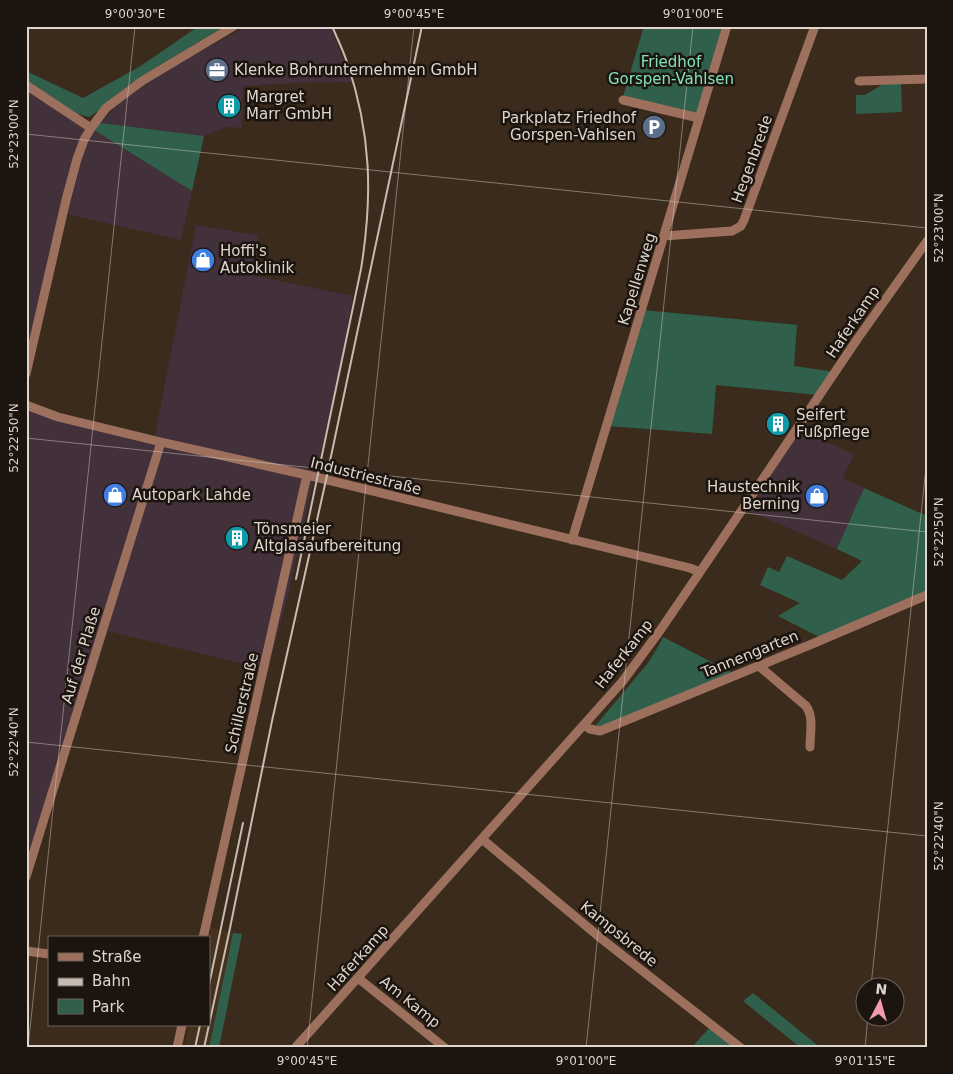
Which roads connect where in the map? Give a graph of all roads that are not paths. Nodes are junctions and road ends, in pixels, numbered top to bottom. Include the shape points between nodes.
1 (234, 26) edge
2 (727, 26) edge
3 (815, 26) edge
4 (927, 79) edge
5 (859, 80) dead end
6 (26, 85) edge
7 (623, 100) dead end
8 (699, 118) junction
9 (91, 128) junction
10 (664, 236) junction
11 (927, 241) edge
12 (26, 374) edge
13 (26, 405) edge
14 (161, 442) junction
15 (307, 475) junction
16 (572, 540) junction
17 (700, 572) junction
18 (927, 595) edge
19 (759, 666) junction
20 (584, 725) junction
21 (810, 747) dead end
22 (482, 839) junction
23 (26, 877) edge
24 (203, 936) edge
25 (26, 950) edge
26 (48, 954) edge
27 (358, 978) junction
28 (182, 1026) edge
29 (177, 1048) edge
30 (296, 1048) edge
31 (445, 1048) edge
32 (741, 1048) edge

1 - 9 street via 142,81 106,108
2 - 8 street, Kapellenweg
3 - 10 street, Hegenbrede via 741,226 732,231
4 - 5 street
6 - 9 street
7 - 8 street
8 - 10 street, Kapellenweg
9 - 12 street via 77,159 66,200
10 - 16 street, Kapellenweg
11 - 17 street, Haferkamp
13 - 14 street, Industriestraße
14 - 15 street, Industriestraße
14 - 23 street, Auf der Plaße
15 - 16 street, Industriestraße
15 - 24 street, Schillerstraße
16 - 17 street, Industriestraße
17 - 20 street, Haferkamp via 622,682
18 - 19 street, Tannengarten
19 - 20 street, Tannengarten via 600,731
19 - 21 street via 810,712
20 - 22 street, Haferkamp
22 - 27 street, Haferkamp
22 - 32 street, Kampsbrede via 603,940
25 - 26 street
27 - 30 street, Haferkamp
27 - 31 street, Am Kamp
28 - 29 street

